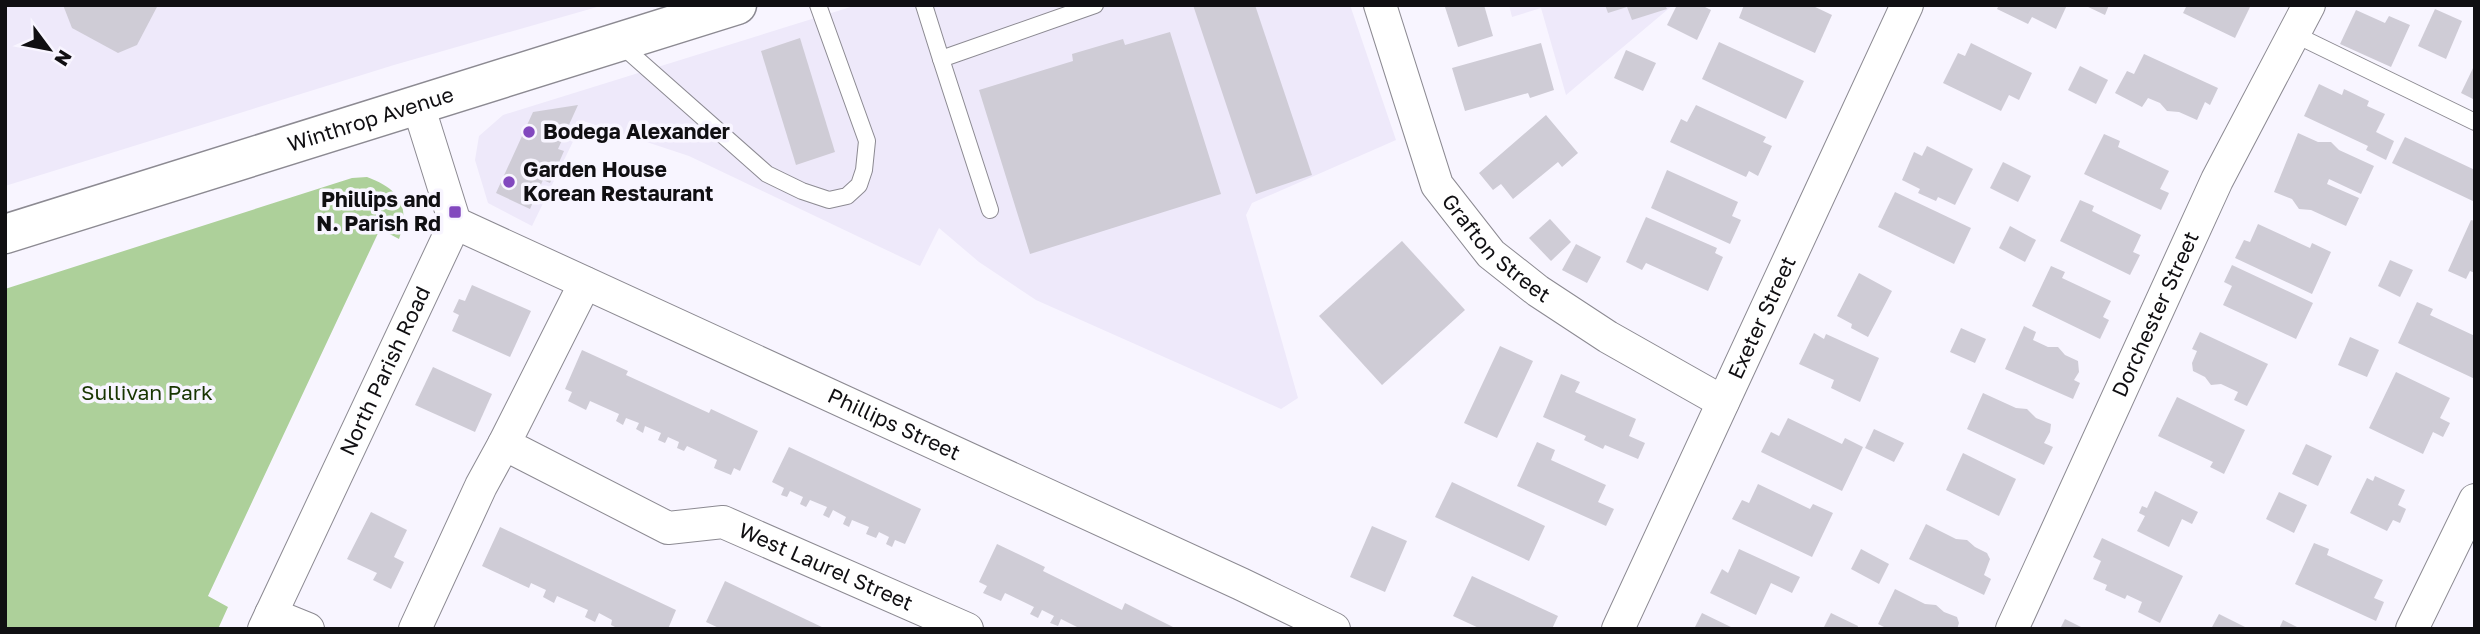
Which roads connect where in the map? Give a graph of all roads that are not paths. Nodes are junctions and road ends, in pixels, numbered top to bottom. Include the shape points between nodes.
1 (737, 5) edge
2 (818, 5) edge
3 (924, 5) edge
4 (1095, 5) edge
5 (1380, 5) edge
6 (1907, 5) edge
7 (2309, 5) edge
8 (2294, 34) junction
9 (619, 43) junction
10 (941, 59) junction
11 (418, 105) junction
12 (2475, 122) edge
13 (990, 210) dead end
14 (454, 223) junction
15 (5, 234) edge
16 (584, 284) junction
17 (1723, 402) junction
18 (504, 444) junction
19 (2475, 500) edge
20 (268, 622) edge
21 (308, 629) edge
22 (415, 629) edge
23 (967, 629) edge
24 (1334, 629) edge
25 (1618, 629) edge
26 (2012, 629) edge
27 (2413, 629) edge

1 - 9 main road, Winthrop Avenue
2 - 9 lane via 867,141 859,185 847,196 829,200 767,174
3 - 10 lane
4 - 10 lane
5 - 17 street, Grafton Street via 1437,186 1491,254 1608,337
6 - 17 street, Exeter Street
7 - 8 street, Dorchester Street
8 - 12 lane
8 - 26 street, Dorchester Street via 2217,180
9 - 11 main road, Winthrop Avenue
10 - 13 lane
11 - 14 street
11 - 15 main road, Winthrop Avenue
14 - 16 street, Phillips Street
14 - 20 street, North Parish Road
16 - 18 street
16 - 24 street, Phillips Street
17 - 25 street, Exeter Street
18 - 22 street
18 - 23 street, West Laurel Street via 668,528 723,522
19 - 27 street
20 - 21 street

